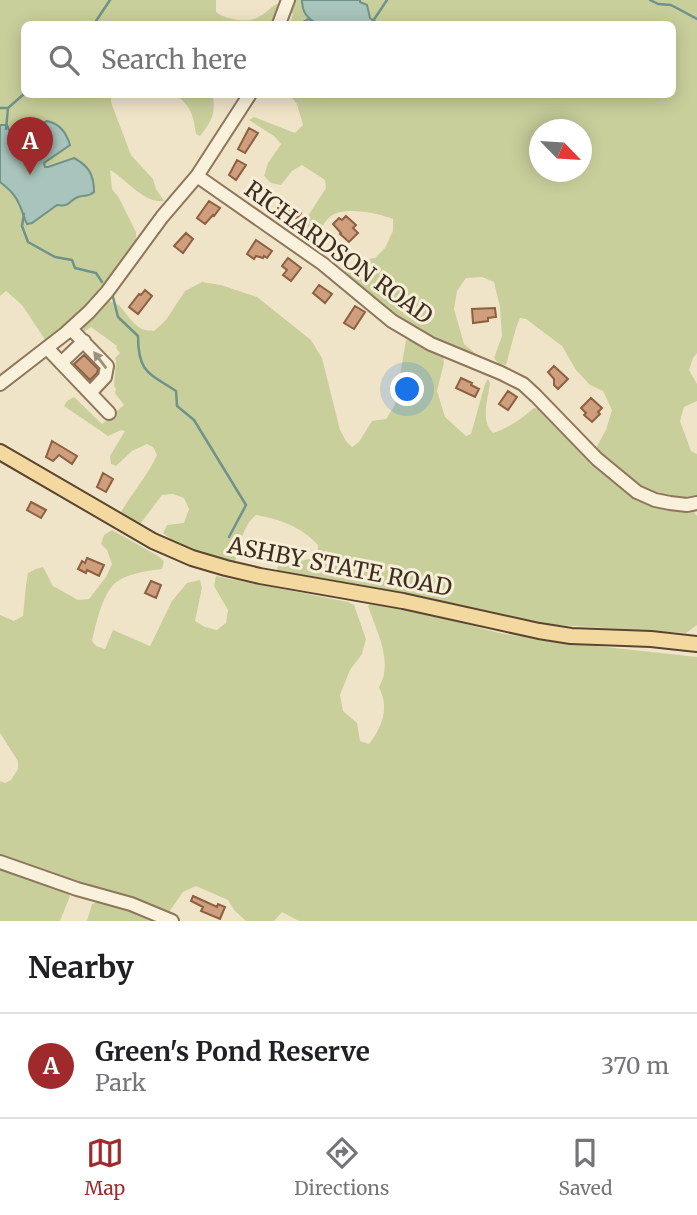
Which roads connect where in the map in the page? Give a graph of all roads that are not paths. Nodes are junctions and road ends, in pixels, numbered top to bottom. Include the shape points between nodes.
1 (288, 0) edge
2 (280, 21) edge
3 (247, 98) edge
4 (197, 176) junction
5 (71, 329) junction
6 (84, 341) junction
7 (47, 348) junction
8 (61, 363) junction
9 (0, 384) edge
10 (90, 393) junction
11 (109, 413) dead end
12 (0, 453) edge
13 (697, 503) edge
14 (697, 645) edge
15 (0, 862) edge
16 (173, 921) edge

1 - 2 street
3 - 4 street
4 - 5 street via 107,292
4 - 13 street, RICHARDSON ROAD via 323,264 392,321 431,344 527,387 597,459 637,492 670,503
5 - 6 street
5 - 7 street
6 - 8 street
10 -> 6 street via 105,377 107,366
7 - 8 street
7 - 9 street
8 - 10 street
10 - 11 street
12 - 14 main road, ASHBY STATE ROAD via 145,537 226,568 539,631
15 - 16 street

